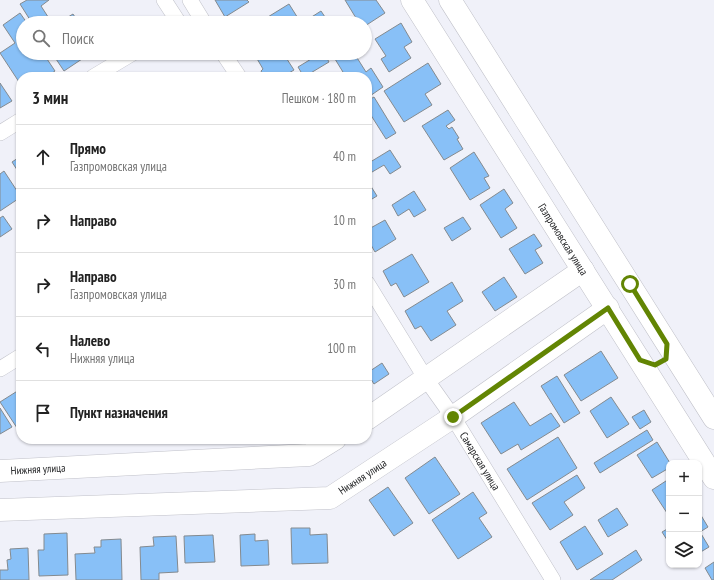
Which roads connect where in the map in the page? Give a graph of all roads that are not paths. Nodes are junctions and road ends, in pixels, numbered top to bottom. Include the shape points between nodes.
1 (164, 0) edge
2 (412, 0) edge
3 (450, 0) edge
4 (174, 16) edge
5 (121, 60) edge
6 (228, 60) edge
7 (101, 72) edge
8 (236, 72) edge
9 (16, 123) edge
10 (0, 133) edge
11 (576, 200) junction
12 (548, 214) junction
13 (583, 270) junction
14 (372, 291) edge
15 (608, 308) junction
16 (667, 344) junction
17 (16, 359) edge
18 (640, 360) junction
19 (0, 370) edge
20 (426, 379) junction
21 (372, 416) edge
22 (453, 417) junction
23 (714, 418) edge
24 (327, 444) edge
25 (0, 471) edge
26 (714, 478) edge
27 (0, 510) edge
28 (552, 580) edge

1 - 4 street
2 - 12 street, Газпромовская улица
3 - 11 street
5 - 7 street
6 - 8 street
9 - 10 street
11 - 12 street via 563,195 553,200
11 - 16 street
12 - 13 street, Газпромовская улица
13 - 15 street, Газпромовская улица
13 - 20 street
14 - 20 street, Самарская улица
15 - 18 street, Газпромовская улица
15 - 22 street, Нижняя улица
16 - 18 street via 666,359 655,365
16 - 23 street
17 - 19 street
18 - 26 street, Газпромовская улица
20 - 21 street
20 - 22 street, Самарская улица
22 - 27 street, Нижняя улица via 330,498
22 - 28 street, Самарская улица
24 - 25 street, Нижняя улица via 309,455

